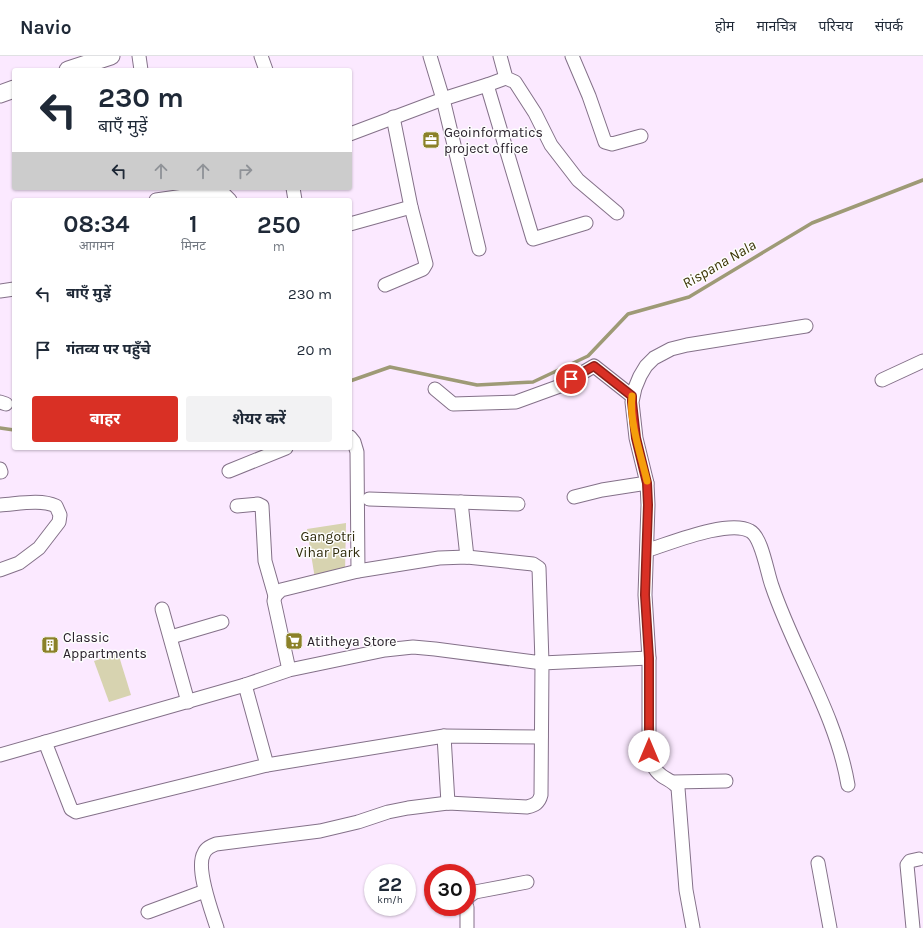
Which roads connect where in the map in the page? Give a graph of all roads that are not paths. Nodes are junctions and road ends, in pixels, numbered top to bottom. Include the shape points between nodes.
1 (111, 56) edge
2 (139, 56) edge
3 (261, 56) edge
4 (430, 56) edge
5 (500, 56) edge
6 (572, 56) edge
7 (74, 68) edge
8 (141, 68) edge
9 (265, 68) edge
10 (506, 78) junction
11 (487, 85) junction
12 (12, 90) edge
13 (0, 94) edge
14 (443, 99) junction
15 (393, 118) junction
16 (352, 133) edge
17 (641, 136) dead end
18 (170, 198) edge
19 (228, 198) edge
20 (411, 207) junction
21 (617, 213) dead end
22 (352, 223) edge
23 (586, 223) dead end
24 (479, 249) dead end
25 (385, 285) dead end
26 (12, 289) edge
27 (0, 291) edge
28 (806, 326) dead end
29 (923, 361) edge
30 (882, 380) dead end
31 (435, 389) dead end
32 (632, 396) junction
33 (352, 440) edge
34 (281, 450) edge
35 (229, 471) dead end
36 (647, 483) junction
37 (574, 497) dead end
38 (369, 499) dead end
39 (461, 502) junction
40 (518, 504) dead end
41 (0, 505) edge
42 (237, 506) dead end
43 (648, 550) junction
44 (467, 557) junction
45 (0, 570) edge
46 (358, 571) junction
47 (274, 596) junction
48 (162, 609) dead end
49 (222, 622) dead end
50 (171, 637) junction
51 (649, 658) junction
52 (542, 663) junction
53 (289, 670) junction
54 (245, 685) junction
55 (188, 702) junction
56 (444, 736) junction
57 (541, 737) junction
58 (46, 742) junction
59 (0, 755) edge
60 (267, 765) junction
61 (673, 782) junction
62 (726, 782) dead end
63 (848, 785) dead end
64 (448, 803) junction
65 (919, 859) dead end
66 (818, 863) dead end
67 (527, 882) dead end
68 (205, 891) junction
69 (476, 892) edge
70 (148, 912) dead end
71 (467, 916) edge
72 (217, 928) edge
73 (467, 928) edge
74 (693, 928) edge
75 (830, 928) edge
76 (913, 928) edge

1 - 7 street
2 - 8 street
3 - 9 street
4 - 14 street
5 - 10 street
6 - 17 street via 590,96 605,142 612,144
10 - 11 street
10 - 21 street via 515,82 535,113 550,145 578,180
11 - 14 street
11 - 23 street via 533,239
12 - 13 street
14 - 15 street
14 - 24 street
15 - 16 street
15 - 20 street
18 - 19 street via 213,192 224,194
20 - 22 street
20 - 25 street via 426,264 423,269
26 - 27 street
28 - 32 street via 670,349 646,366
29 - 30 street
31 - 32 street via 453,404 516,402 560,386 594,366
32 - 36 street via 636,438
33 - 46 street via 357,452
34 - 35 street
36 - 37 street
36 - 43 street
38 - 39 street
39 - 40 street
39 - 44 street
41 - 45 street via 51,504 59,510 60,520 39,548 18,563
42 - 47 street via 262,506 265,561
43 - 51 street via 645,595
43 - 63 street via 715,529 744,528 756,536 778,604 837,740
44 - 46 street via 439,558
44 - 52 street via 533,564 539,568
46 - 47 street via 281,590
47 - 53 street
48 - 50 street
49 - 50 street
50 - 55 street
51 - 52 street
51 - 61 street via 651,762 661,775
52 - 53 street via 413,647 385,650
52 - 57 street
53 - 54 street
54 - 55 street
54 - 60 street
55 - 58 street
56 - 57 street
56 - 60 street
56 - 64 street
57 - 64 street via 540,795 534,805
58 - 59 street
58 - 60 street via 71,809 76,812
61 - 62 street
61 - 74 street via 679,793 686,890
64 - 68 street via 388,812 320,831 216,844 207,848 202,858
65 - 76 street via 906,865
66 - 75 street
67 - 69 street
68 - 70 street
68 - 72 street
71 - 73 street

